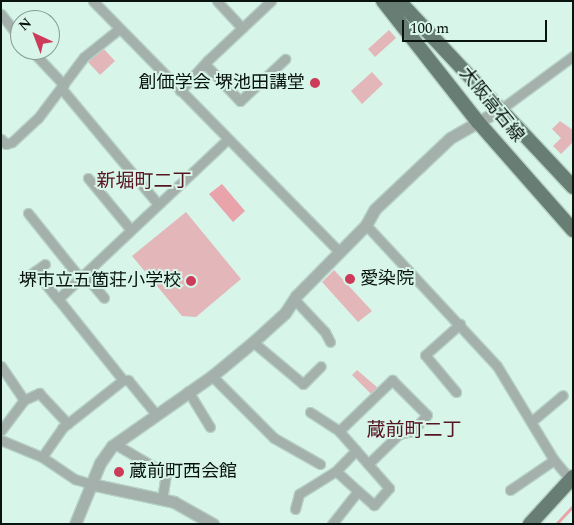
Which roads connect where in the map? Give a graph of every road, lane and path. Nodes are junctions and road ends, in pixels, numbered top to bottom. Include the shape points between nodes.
1 (92, 1) edge
2 (217, 1) edge
3 (271, 1) edge
4 (383, 1) edge
5 (399, 1) edge
6 (1, 14) edge
7 (10, 25) edge
8 (242, 28) junction
9 (119, 29) junction
10 (573, 56) edge
11 (285, 59) dead end
12 (39, 60) edge
13 (204, 64) junction
14 (62, 87) junction
15 (180, 91) junction
16 (501, 109) junction
17 (478, 122) junction
18 (1, 139) edge
19 (228, 139) junction
20 (88, 178) dead end
21 (573, 187) edge
22 (158, 204) junction
23 (28, 213) dead end
24 (366, 225) junction
25 (131, 230) junction
26 (573, 230) edge
27 (340, 252) junction
28 (44, 264) dead end
29 (35, 271) junction
30 (82, 276) junction
31 (23, 280) dead end
32 (104, 298) dead end
33 (58, 299) junction
34 (294, 299) junction
35 (460, 324) junction
36 (253, 342) junction
37 (330, 342) dead end
38 (1, 366) edge
39 (321, 366) dead end
40 (212, 376) junction
41 (123, 380) junction
42 (188, 391) junction
43 (456, 392) dead end
44 (563, 395) dead end
45 (24, 400) junction
46 (310, 412) dead end
47 (155, 413) junction
48 (532, 421) junction
49 (68, 424) junction
50 (210, 427) dead end
51 (1, 430) edge
52 (339, 431) junction
53 (1, 440) edge
54 (115, 444) junction
55 (356, 450) junction
56 (42, 457) junction
57 (554, 460) junction
58 (320, 464) dead end
59 (368, 464) junction
60 (336, 471) junction
61 (572, 479) edge
62 (91, 484) junction
63 (510, 490) dead end
64 (358, 491) junction
65 (162, 500) junction
66 (295, 509) dead end
67 (74, 524) edge
68 (213, 524) edge
69 (332, 524) edge
70 (530, 524) edge

1 - 9 street
2 - 8 street
3 - 8 street
4 - 17 main road, 大阪高石線
5 - 16 main road, 大阪高石線
6 - 7 street
8 - 13 street
9 - 14 street via 84,57
9 - 15 street
10 - 16 street
11 - 13 street via 240,101
12 - 14 street
13 - 15 street
14 - 18 street via 38,118 12,142 6,144
14 - 22 street
15 - 19 street
16 - 17 street
16 - 21 main road, 大阪高石線
17 - 24 street via 450,138 375,209
17 - 26 main road, 大阪高石線
19 - 22 street
19 - 27 street
20 - 25 street
22 - 25 street
23 - 30 street
24 - 27 street
24 - 35 street
25 - 30 street
27 - 34 street
28 - 29 street
29 - 31 street
29 - 33 street
30 - 32 street
30 - 33 street
33 - 41 street
34 - 36 street via 285,313
34 - 37 street via 325,332
35 - 43 street via 426,355
35 - 48 street via 497,366
36 - 39 street via 303,384
36 - 40 street
38 - 45 street
40 - 42 street
40 - 58 street via 274,438
41 - 47 street via 128,380
41 - 49 street
42 - 47 street
42 - 50 street
44 - 48 street
45 - 49 street via 39,393
45 - 51 street
46 - 52 street
47 - 54 street
48 - 57 street
49 - 56 street
52 - 55 street
52 - 59 street via 392,380 427,415 412,431 400,434
53 - 56 street
54 - 62 street via 104,454
54 - 65 street via 166,474
55 - 59 street
55 - 60 street
56 - 62 street via 75,479
57 - 61 street
57 - 63 street
59 - 64 street via 390,488 374,505
60 - 64 street
60 - 66 street via 299,494
61 - 70 main road
62 - 65 street
62 - 67 street
64 - 69 street
65 - 68 street via 194,511

